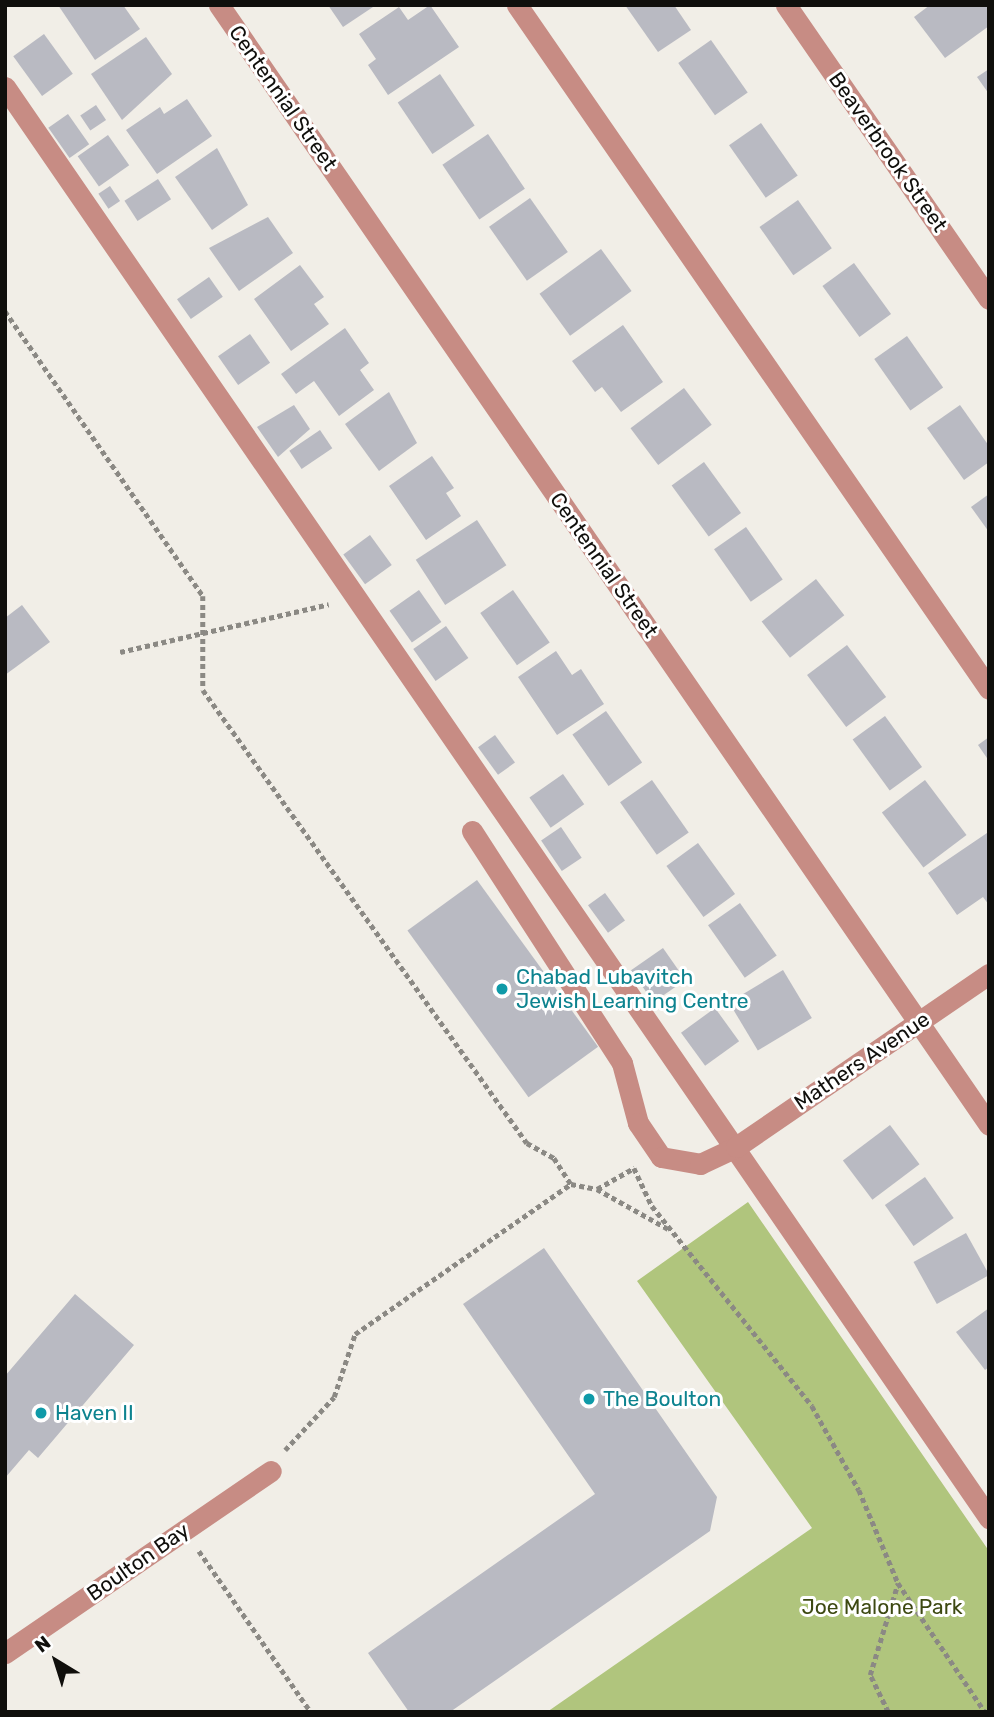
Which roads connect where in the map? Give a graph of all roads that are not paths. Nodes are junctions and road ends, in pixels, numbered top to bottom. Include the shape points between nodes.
1 (219, 5) edge
2 (517, 5) edge
3 (786, 5) edge
4 (5, 87) edge
5 (989, 299) edge
6 (989, 689) edge
7 (472, 831) dead end
8 (989, 974) edge
9 (918, 1022) junction
10 (989, 1125) edge
11 (736, 1147) junction
12 (271, 1471) road end
13 (989, 1518) edge
14 (5, 1654) edge

1 - 9 street, Centennial Street
2 - 6 street
3 - 5 street, Beaverbrook Street
4 - 11 street
7 - 11 street, Mathers Avenue via 622,1063 638,1123 661,1157 701,1164
8 - 9 street, Mathers Avenue
9 - 10 street, Centennial Street
9 - 11 street, Mathers Avenue
11 - 13 street
12 - 14 street, Boulton Bay

